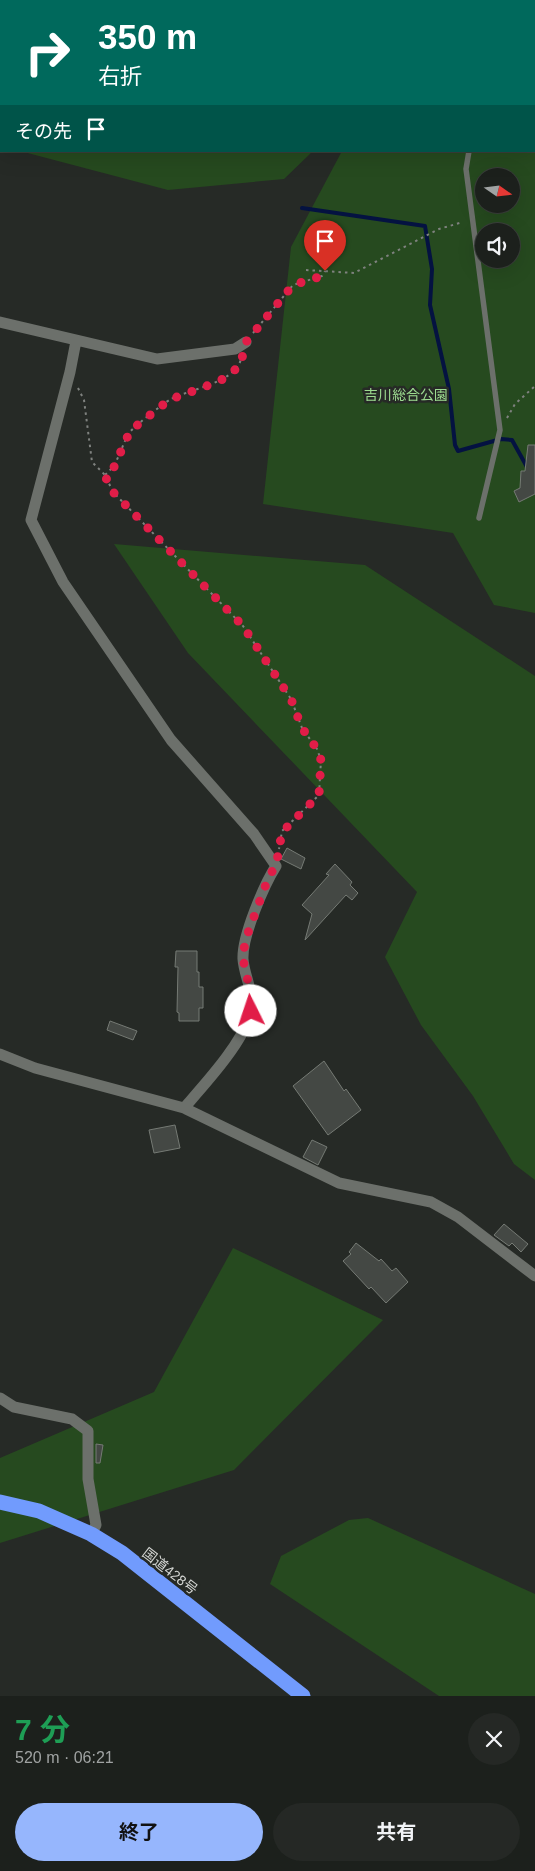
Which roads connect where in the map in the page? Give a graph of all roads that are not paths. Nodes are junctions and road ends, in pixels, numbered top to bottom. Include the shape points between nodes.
1 (469, 152) edge
2 (0, 322) edge
3 (76, 341) junction
4 (246, 342) road end
5 (479, 518) dead end
6 (0, 1054) edge
7 (184, 1108) junction
8 (535, 1276) edge
9 (0, 1398) edge
10 (0, 1502) edge
11 (91, 1534) junction
12 (303, 1696) edge

1 - 5 lane via 466,169 500,430
2 - 3 street
3 - 4 street via 157,359 235,349
3 - 7 street via 32,520 63,582 171,740 254,834 276,866 269,876 245,941 243,959 252,1000 244,1032
6 - 7 street via 35,1068
7 - 8 street via 339,1183 431,1202 458,1217
9 - 11 street via 14,1407 72,1419 88,1431 88,1479 96,1525
10 - 11 highway, 国道428号 via 40,1511
11 - 12 highway, 国道428号 via 122,1554

